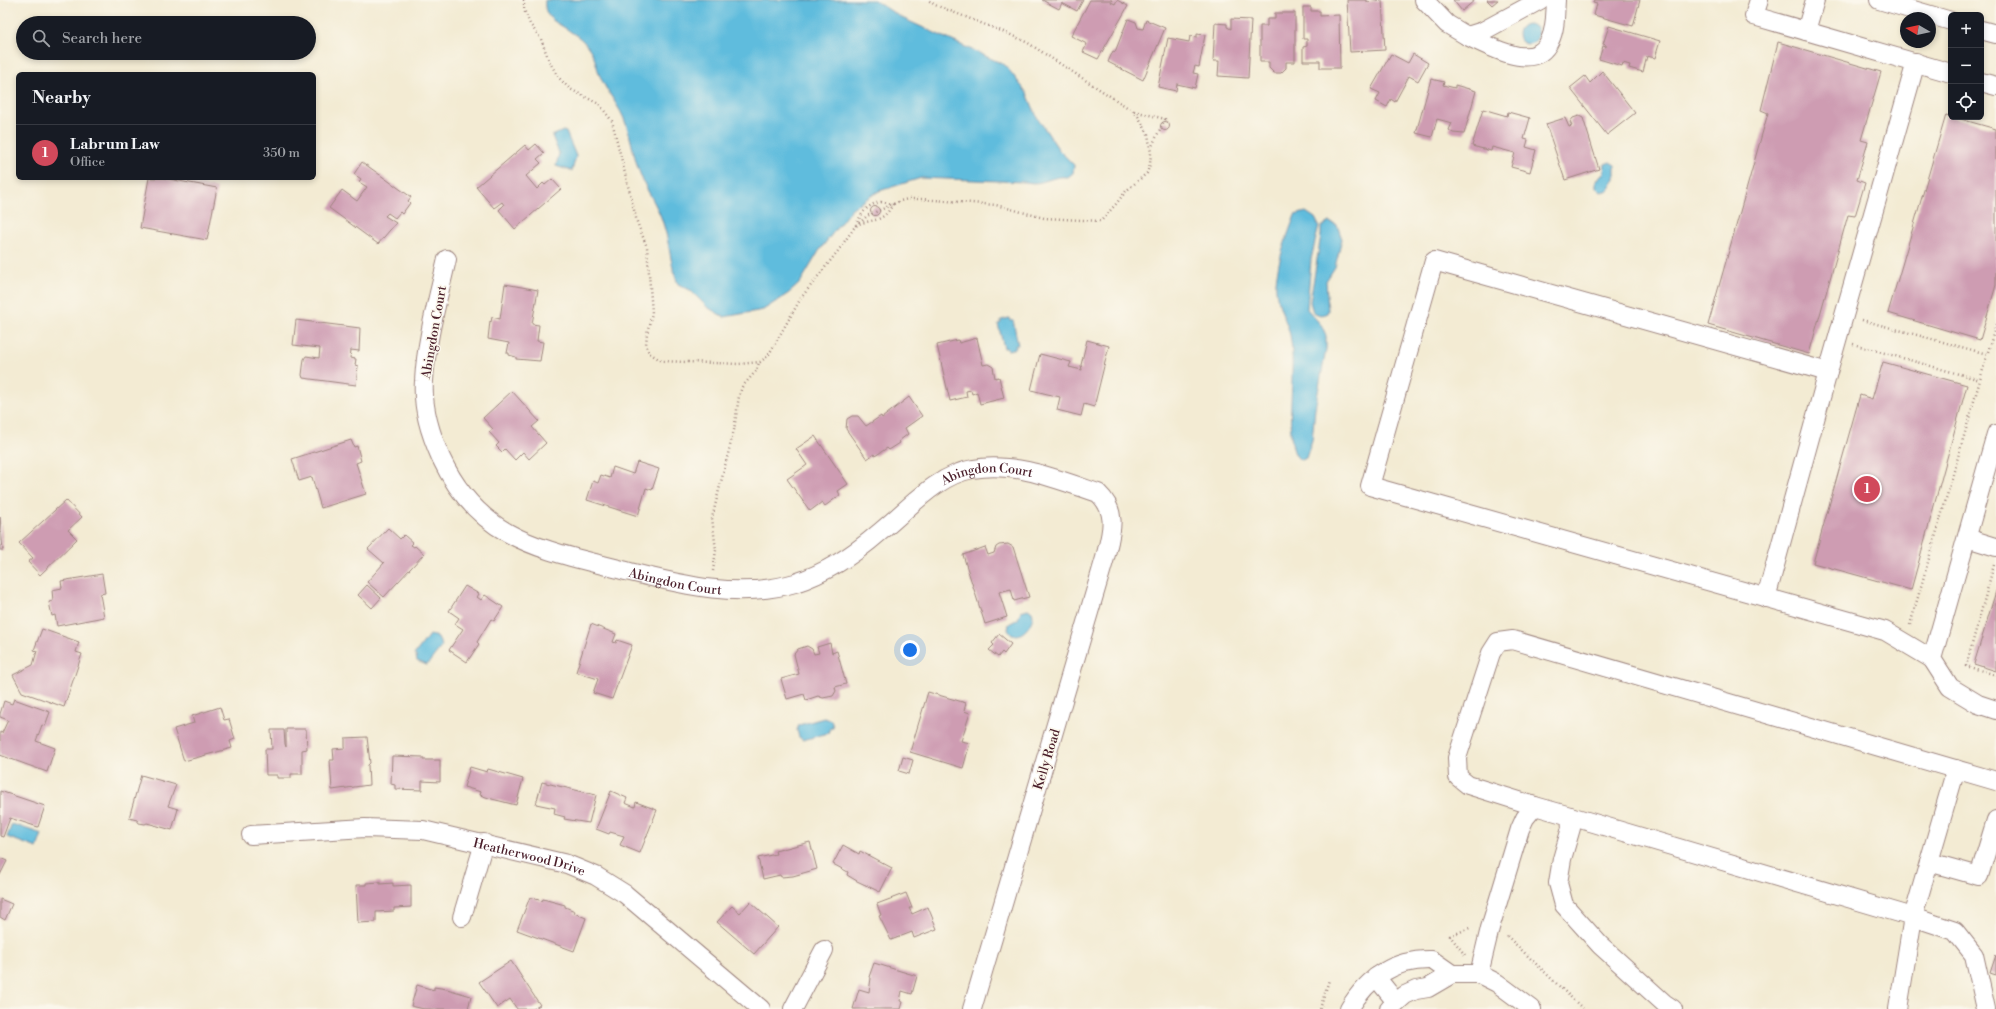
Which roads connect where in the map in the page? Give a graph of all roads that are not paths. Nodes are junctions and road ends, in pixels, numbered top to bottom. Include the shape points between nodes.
1 (1424, 0) edge
2 (1540, 0) edge
3 (1556, 0) edge
4 (1759, 0) edge
5 (1815, 0) edge
6 (1878, 0) edge
7 (1948, 20) edge
8 (1984, 31) edge
9 (1806, 32) junction
10 (1996, 34) edge
11 (1467, 36) junction
12 (1916, 62) junction
13 (1948, 72) edge
14 (1984, 83) edge
15 (1996, 86) edge
16 (447, 260) dead end
17 (1828, 372) junction
18 (1996, 434) edge
19 (1109, 507) joint
20 (1967, 538) junction
21 (1996, 553) edge
22 (1766, 598) junction
23 (1932, 659) junction
24 (1996, 710) edge
25 (1956, 769) junction
26 (1996, 781) edge
27 (1536, 806) junction
28 (1570, 816) junction
29 (1996, 820) edge
30 (252, 834) dead end
31 (484, 843) junction
32 (1929, 862) junction
33 (462, 917) dead end
34 (1913, 917) junction
35 (824, 950) dead end
36 (1452, 974) junction
37 (1479, 974) junction
38 (1376, 977) junction
39 (1393, 1005) edge
40 (761, 1009) edge
41 (793, 1009) edge
42 (972, 1009) edge
43 (1349, 1009) edge
44 (1532, 1009) edge
45 (1673, 1009) edge
46 (1898, 1009) edge
47 (1986, 1009) edge

1 - 11 street via 1447,24
2 - 11 street via 1483,31
3 - 11 street via 1550,41 1538,54 1522,57 1512,55
4 - 9 street via 1754,16
5 - 9 street
6 - 7 street
8 - 10 street
9 - 12 street
12 - 13 street
12 - 17 street
14 - 15 street
16 - 19 street, Abingdon Court via 426,359 424,404 435,445 454,482 477,512 492,523 539,547 643,575 710,589 746,591 769,589 796,582 824,570 848,557 941,482 974,468 1018,470 1041,475 1098,493
17 - 22 street
17 - 22 street via 1434,261 1370,486
18 - 20 street
19 - 42 street, Kelly Road via 1112,519 1111,533 1094,600
20 - 21 street
20 - 23 street
22 - 23 street via 1885,631
23 - 24 street via 1950,687 1978,704
25 - 26 street
25 - 27 street via 1513,640 1498,642 1491,653 1457,758 1458,777 1468,785
25 - 32 street
27 - 28 street
27 - 37 street via 1525,818 1520,829
28 - 34 street
28 - 45 street via 1571,828 1558,883 1564,905 1606,950
29 - 32 street via 1979,876
30 - 31 street, Heatherwood Drive via 397,828 423,830
31 - 33 street
31 - 40 street, Heatherwood Drive via 561,862 610,884 640,906
32 - 34 street
34 - 46 street
34 - 47 street via 1955,931 1974,955
35 - 41 street
36 - 37 street
36 - 38 street via 1432,960 1417,959 1397,965
36 - 39 street via 1428,988 1406,995
37 - 44 street via 1497,983
38 - 39 street
38 - 43 street via 1364,987

